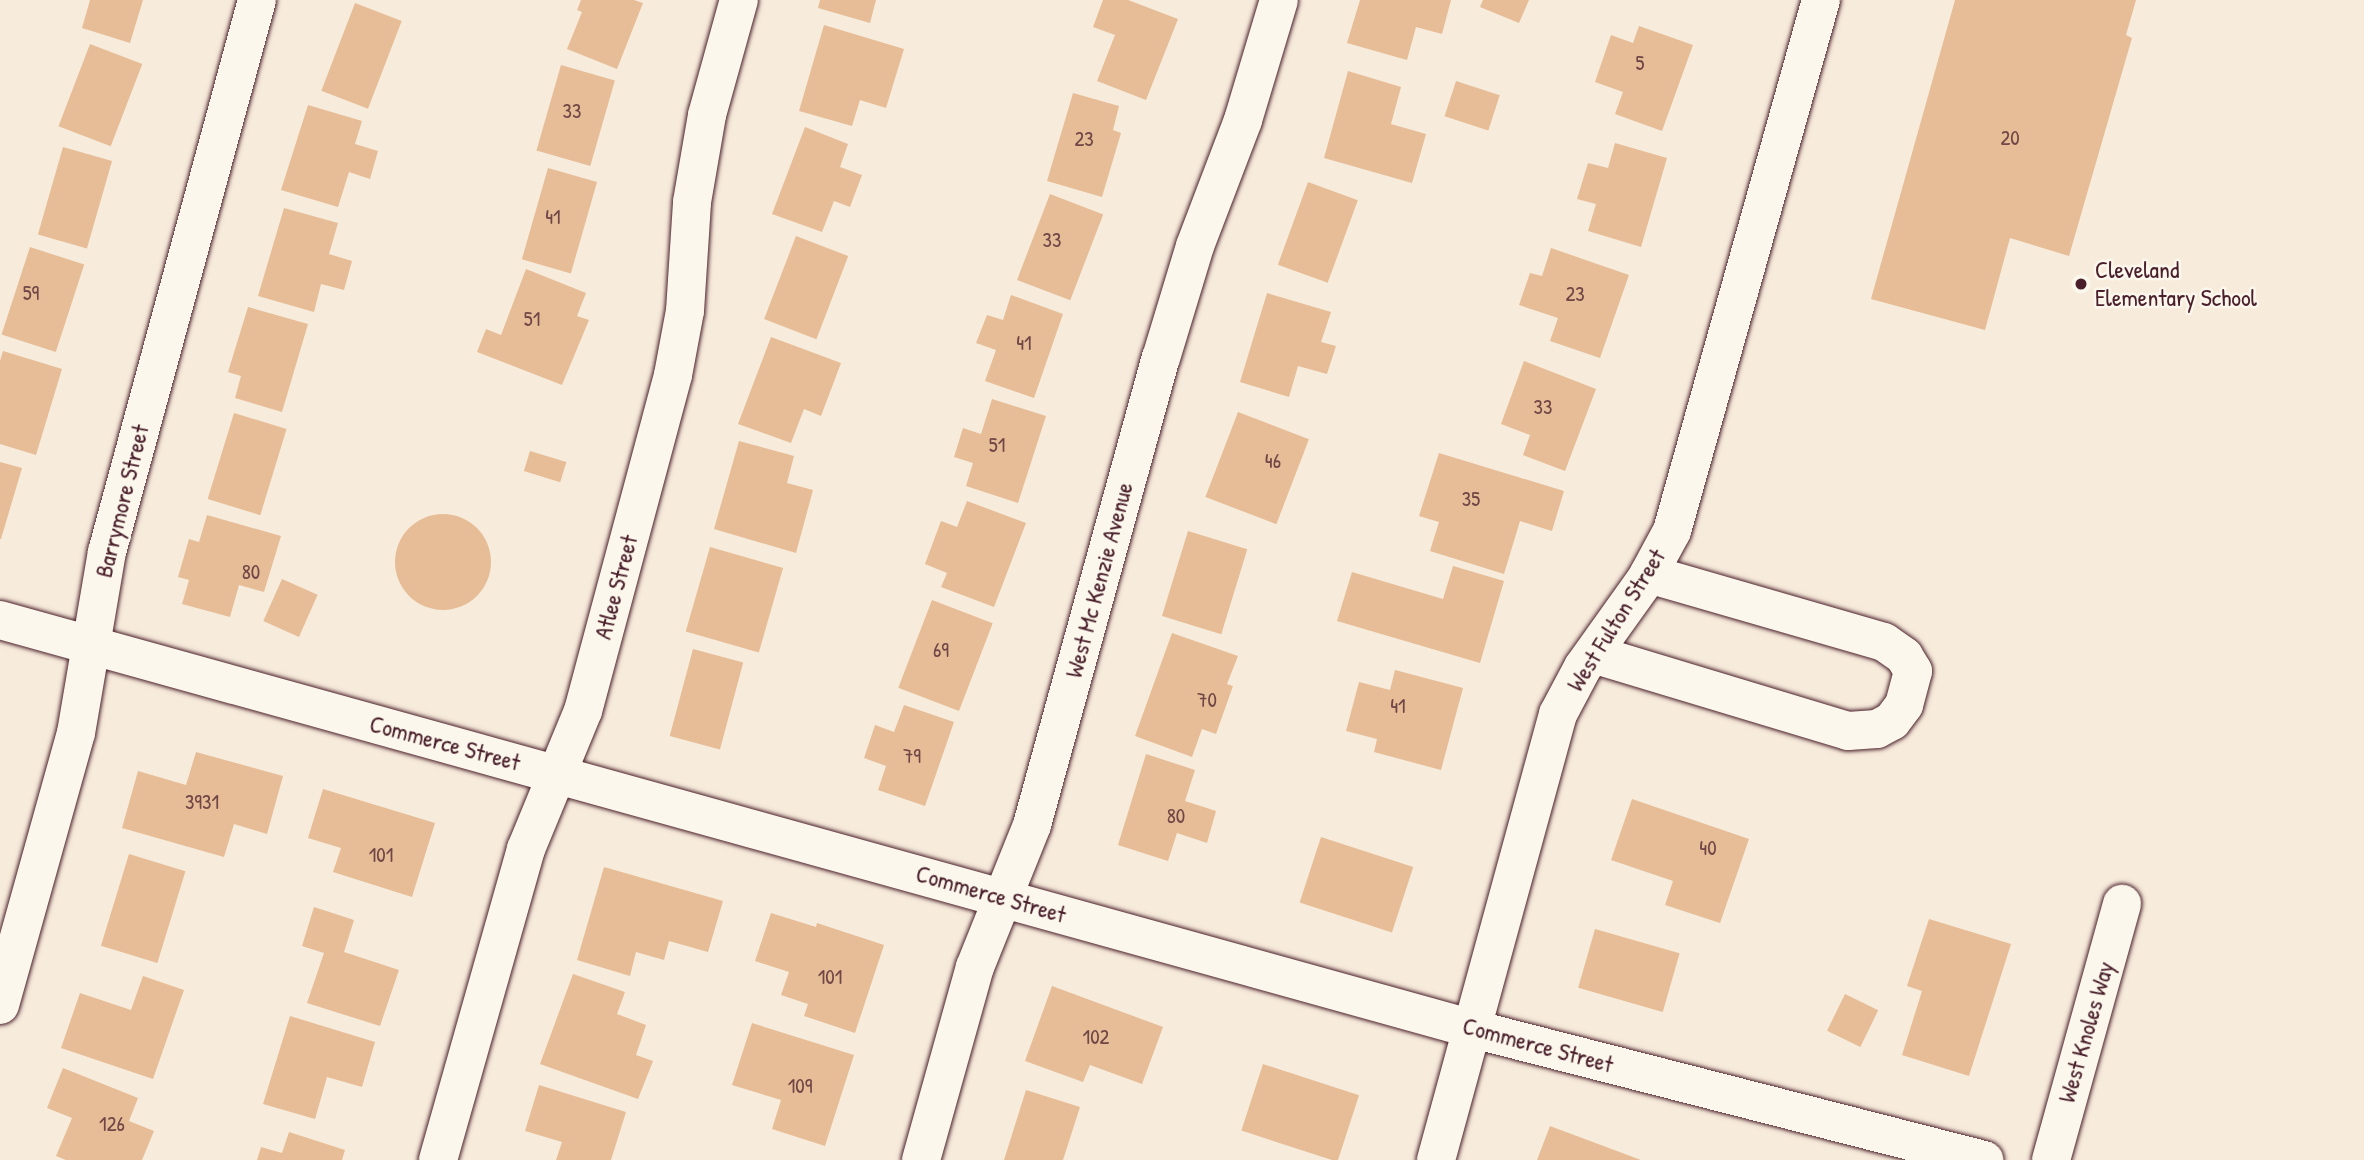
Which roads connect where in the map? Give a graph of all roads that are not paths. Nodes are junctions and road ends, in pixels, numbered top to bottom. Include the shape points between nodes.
1 (257, 0) edge
2 (739, 0) edge
3 (1279, 0) edge
4 (1821, 0) edge
5 (1649, 574) junction
6 (0, 620) edge
7 (90, 645) junction
8 (1593, 654) junction
9 (556, 774) junction
10 (1002, 897) junction
11 (2122, 904) dead end
12 (0, 1005) edge
13 (1473, 1029) junction
14 (438, 1160) edge
15 (921, 1160) edge
16 (1436, 1160) edge
17 (1984, 1160) edge
18 (2050, 1160) edge

1 - 7 street, Barrymore Street via 107,552
2 - 9 street, Atlee Street via 707,115 694,190 685,312 673,375 583,711
3 - 10 street, West Mc Kenzie Avenue via 1243,120 1191,258 1032,825
4 - 5 street, West Fulton Street via 1694,463 1672,531
5 - 8 street, West Fulton Street
5 - 8 street via 1884,642 1904,656 1913,671 1904,705 1892,721 1877,729 1848,732
6 - 7 street, Commerce Street
7 - 9 street, Commerce Street
7 - 12 street, Barrymore Street via 76,733
8 - 13 street, West Fulton Street via 1558,714
9 - 10 street, Commerce Street
9 - 14 street, Atlee Street via 526,849
10 - 13 street, Commerce Street
10 - 15 street, West Mc Kenzie Avenue via 975,967
11 - 18 street, West Knoles Way
13 - 16 street, West Fulton Street
13 - 17 street, Commerce Street

